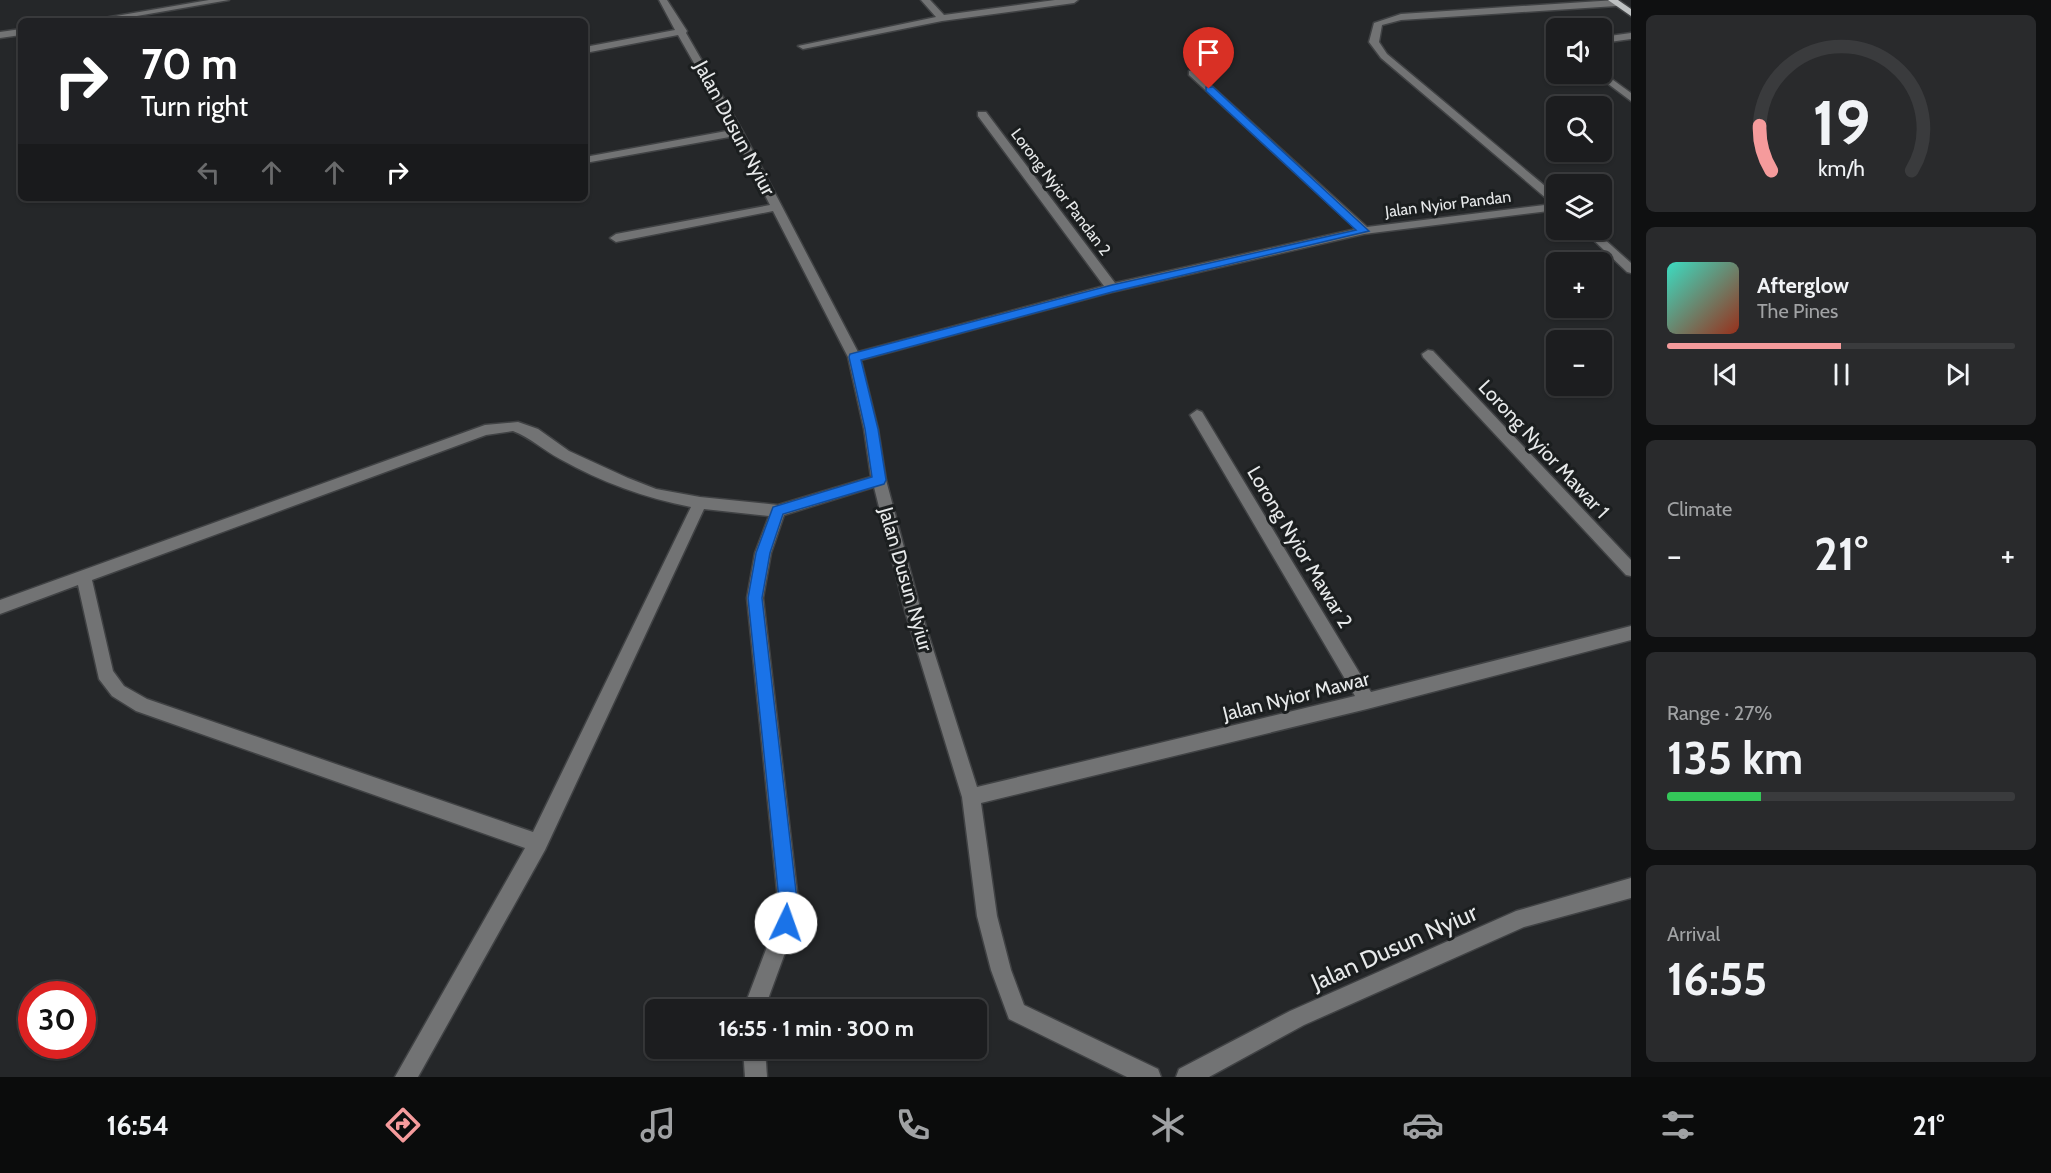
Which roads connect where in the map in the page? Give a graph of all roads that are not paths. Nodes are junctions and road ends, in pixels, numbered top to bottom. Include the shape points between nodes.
1 (225, 0) edge
2 (663, 0) edge
3 (925, 0) edge
4 (1074, 0) edge
5 (1614, 2) edge
6 (1631, 13) edge
7 (109, 18) edge
8 (942, 18) junction
9 (683, 31) junction
10 (18, 32) edge
11 (0, 35) edge
12 (1631, 36) edge
13 (1612, 39) edge
14 (802, 46) dead end
15 (588, 49) edge
16 (1192, 73) dead end
17 (1612, 83) edge
18 (1631, 98) edge
19 (982, 114) dead end
20 (738, 132) junction
21 (588, 159) edge
22 (1546, 193) edge
23 (777, 207) junction
24 (1546, 208) edge
25 (1364, 231) junction
26 (616, 238) dead end
27 (1599, 240) edge
28 (1631, 269) edge
29 (1112, 288) junction
30 (1428, 354) dead end
31 (855, 357) junction
32 (1197, 415) dead end
33 (879, 480) junction
34 (700, 503) junction
35 (778, 511) junction
36 (1631, 570) edge
37 (83, 575) junction
38 (0, 606) edge
39 (1631, 633) edge
40 (1367, 701) junction
41 (971, 797) junction
42 (538, 843) junction
43 (1631, 888) edge
44 (757, 999) edge
45 (755, 1059) edge
46 (406, 1077) edge
47 (756, 1077) edge
48 (1150, 1077) edge
49 (1187, 1077) edge

1 - 7 street
2 - 9 street, Jalan Dusun Nyiur
3 - 8 street
4 - 8 street
5 - 6 main road
5 - 22 street via 1401,17 1378,23 1374,42 1384,56
8 - 14 street
9 - 15 street
9 - 20 street, Jalan Dusun Nyiur
10 - 11 street
12 - 13 street
16 - 25 street
17 - 18 street
19 - 29 street, Lorong Nyior Pandan 2
20 - 21 street
20 - 23 street, Jalan Dusun Nyiur
23 - 26 street
23 - 31 street, Jalan Dusun Nyiur
24 - 25 street, Jalan Nyior Pandan
25 - 29 street, Jalan Nyior Pandan
27 - 28 street
29 - 31 street, Jalan Nyior Pandan
30 - 36 street, Lorong Nyior Mawar 1
31 - 33 street, Jalan Dusun Nyiur
32 - 40 street, Lorong Nyior Mawar 2
33 - 35 street
33 - 41 street, Jalan Dusun Nyiur
34 - 35 street
34 - 37 street via 654,494 623,482 513,426 485,430
34 - 42 street
35 - 44 street via 763,553 755,598 788,900 786,923
37 - 38 street
37 - 42 street via 105,674 118,691 142,705
39 - 40 street, Jalan Nyior Mawar
40 - 41 street, Jalan Nyior Mawar
41 - 48 street, Jalan Dusun Nyiur via 987,916 1000,970 1016,1012
42 - 46 street
43 - 49 street, Jalan Dusun Nyiur via 1523,918 1297,1018
45 - 47 street

